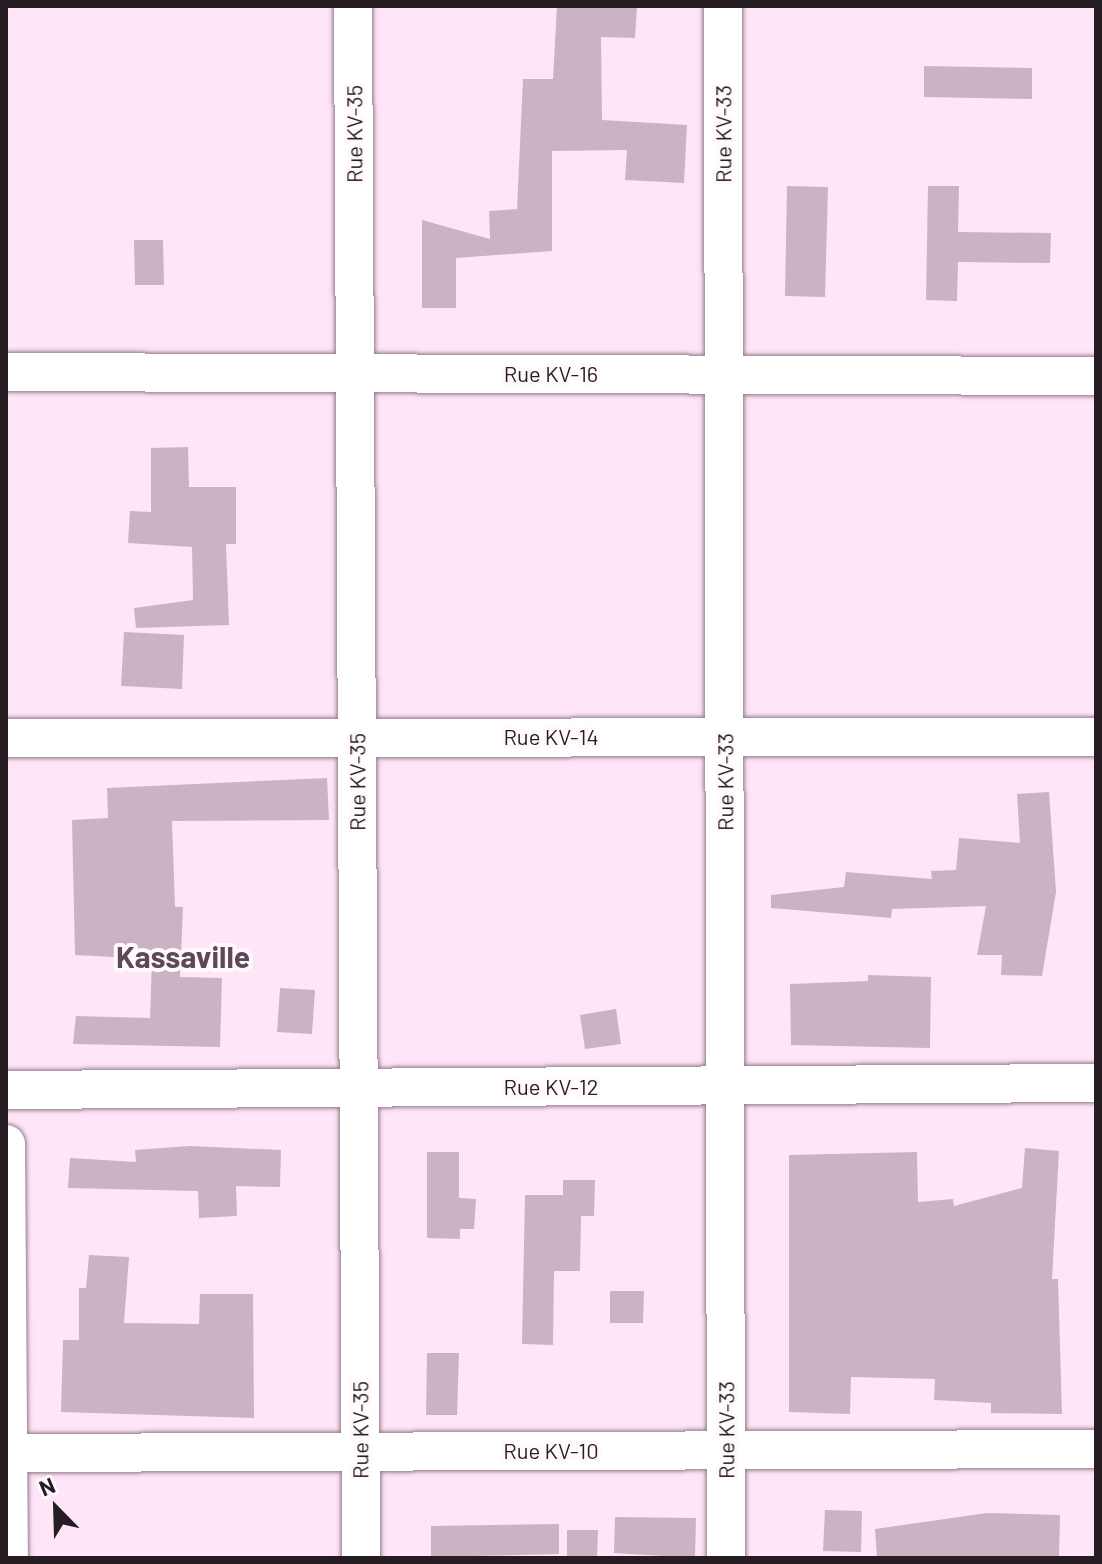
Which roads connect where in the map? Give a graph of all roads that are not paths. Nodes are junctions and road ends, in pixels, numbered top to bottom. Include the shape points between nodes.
1 (353, 6) edge
2 (723, 6) edge
3 (6, 372) edge
4 (355, 373) junction
5 (723, 374) junction
6 (1096, 376) edge
7 (724, 736) junction
8 (357, 737) junction
9 (1096, 737) edge
10 (6, 738) edge
11 (1096, 1083) edge
12 (725, 1086) junction
13 (359, 1088) junction
14 (6, 1090) edge
15 (6, 1144) edge
16 (1096, 1449) edge
17 (726, 1450) junction
18 (360, 1452) junction
19 (7, 1453) edge
20 (9, 1558) edge
21 (361, 1558) edge
22 (726, 1558) edge

1 - 4 street, Rue KV-35
2 - 5 street, Rue KV-33
3 - 4 street, Rue KV-16
4 - 5 street, Rue KV-16
4 - 8 street, Rue KV-35
5 - 6 street, Rue KV-16
5 - 7 street, Rue KV-33
7 - 8 street, Rue KV-14
7 - 9 street, Rue KV-14
7 - 12 street, Rue KV-33
8 - 10 street, Rue KV-14
8 - 13 street, Rue KV-35
11 - 12 street, Rue KV-12
12 - 13 street, Rue KV-12
12 - 17 street, Rue KV-33
13 - 14 street, Rue KV-12
13 - 18 street, Rue KV-35
15 - 19 street
16 - 17 street, Rue KV-10
17 - 18 street, Rue KV-10
17 - 22 street, Rue KV-33
18 - 19 street, Rue KV-10
18 - 21 street, Rue KV-35
19 - 20 street

